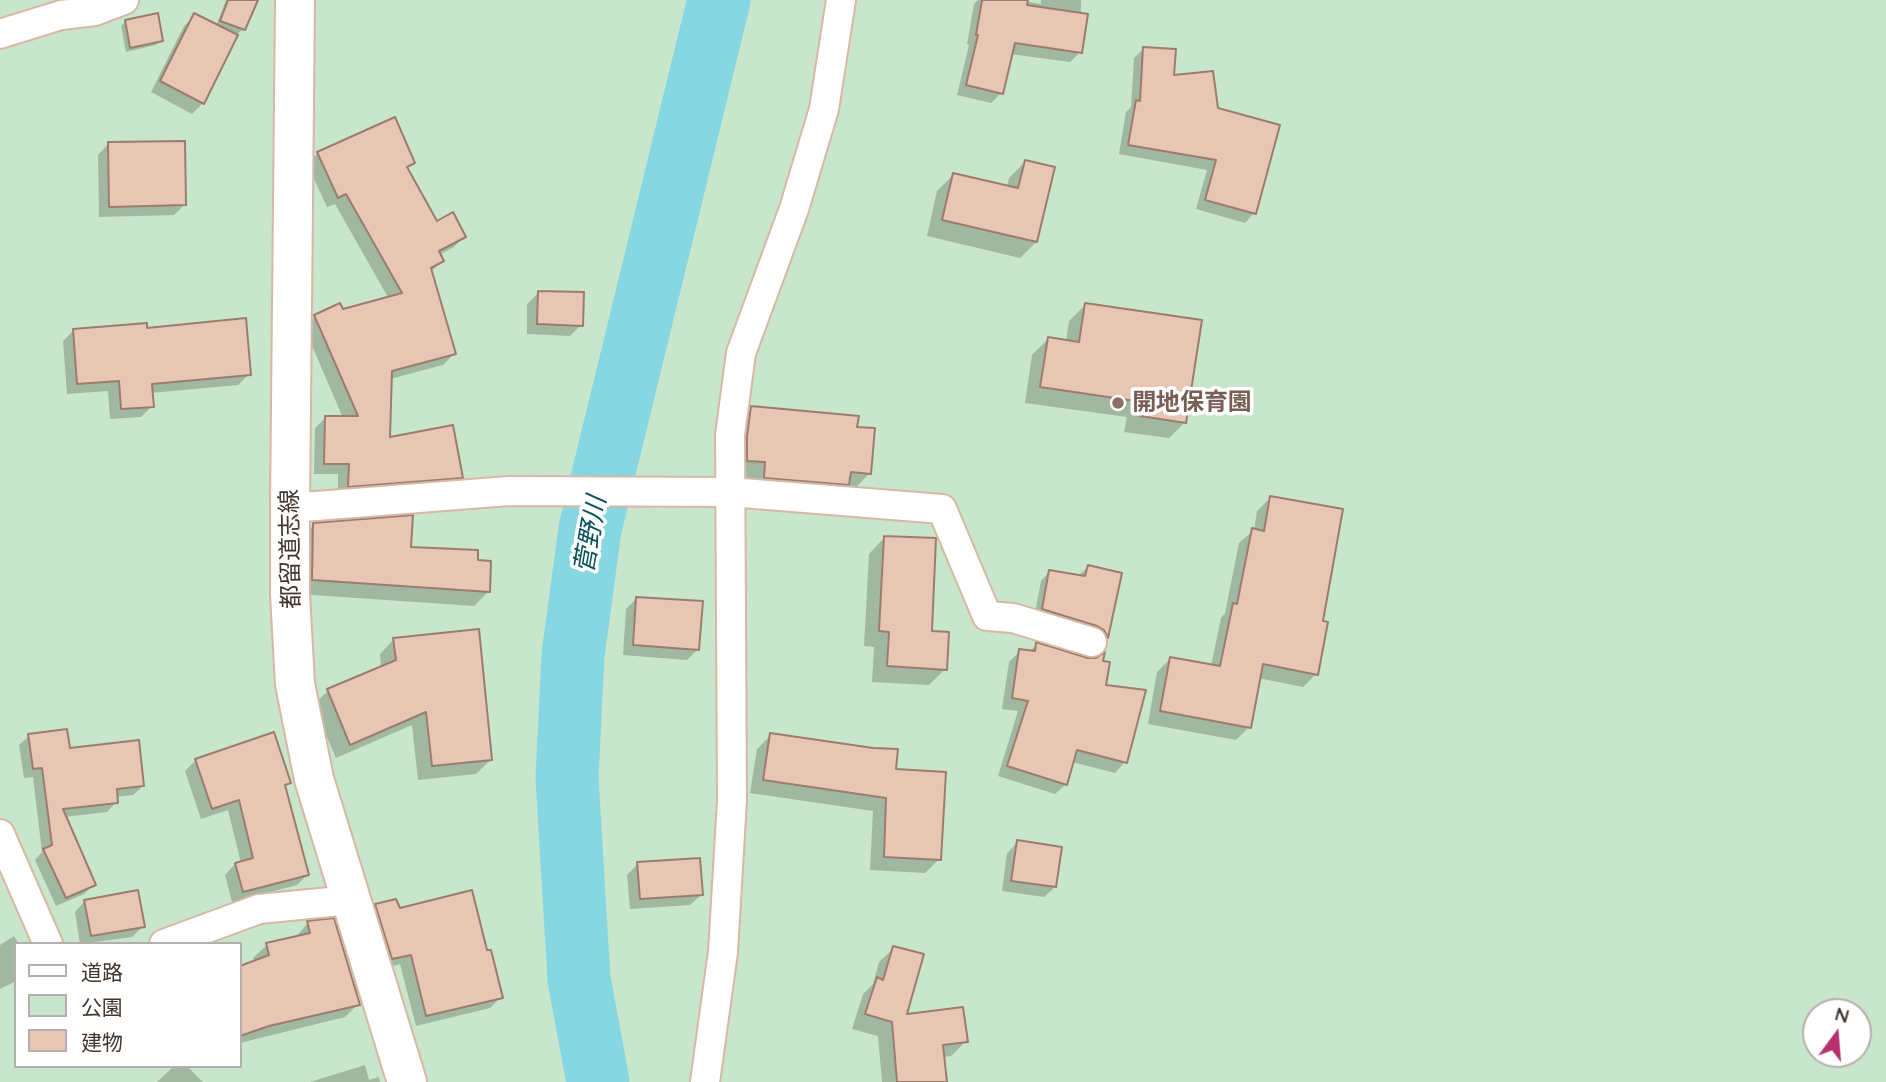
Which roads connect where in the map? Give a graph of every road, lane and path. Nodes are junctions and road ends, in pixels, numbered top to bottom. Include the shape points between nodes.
1 (124, 0) edge
2 (295, 0) edge
3 (841, 0) edge
4 (0, 34) edge
5 (730, 492) junction
6 (289, 508) junction
7 (1092, 642) dead end
8 (0, 834) edge
9 (350, 900) junction
10 (47, 942) edge
11 (169, 942) edge
12 (407, 1082) edge
13 (705, 1082) edge

1 - 4 street
2 - 6 main road, 都留道志線
3 - 5 street via 824,109 794,209 741,353 730,436
5 - 6 street via 509,491
5 - 7 street via 942,509 987,616 1013,618
5 - 13 street via 732,800 723,952
6 - 9 main road, 都留道志線 via 295,684 314,779
8 - 10 street
9 - 11 street via 259,909
9 - 12 main road, 都留道志線

